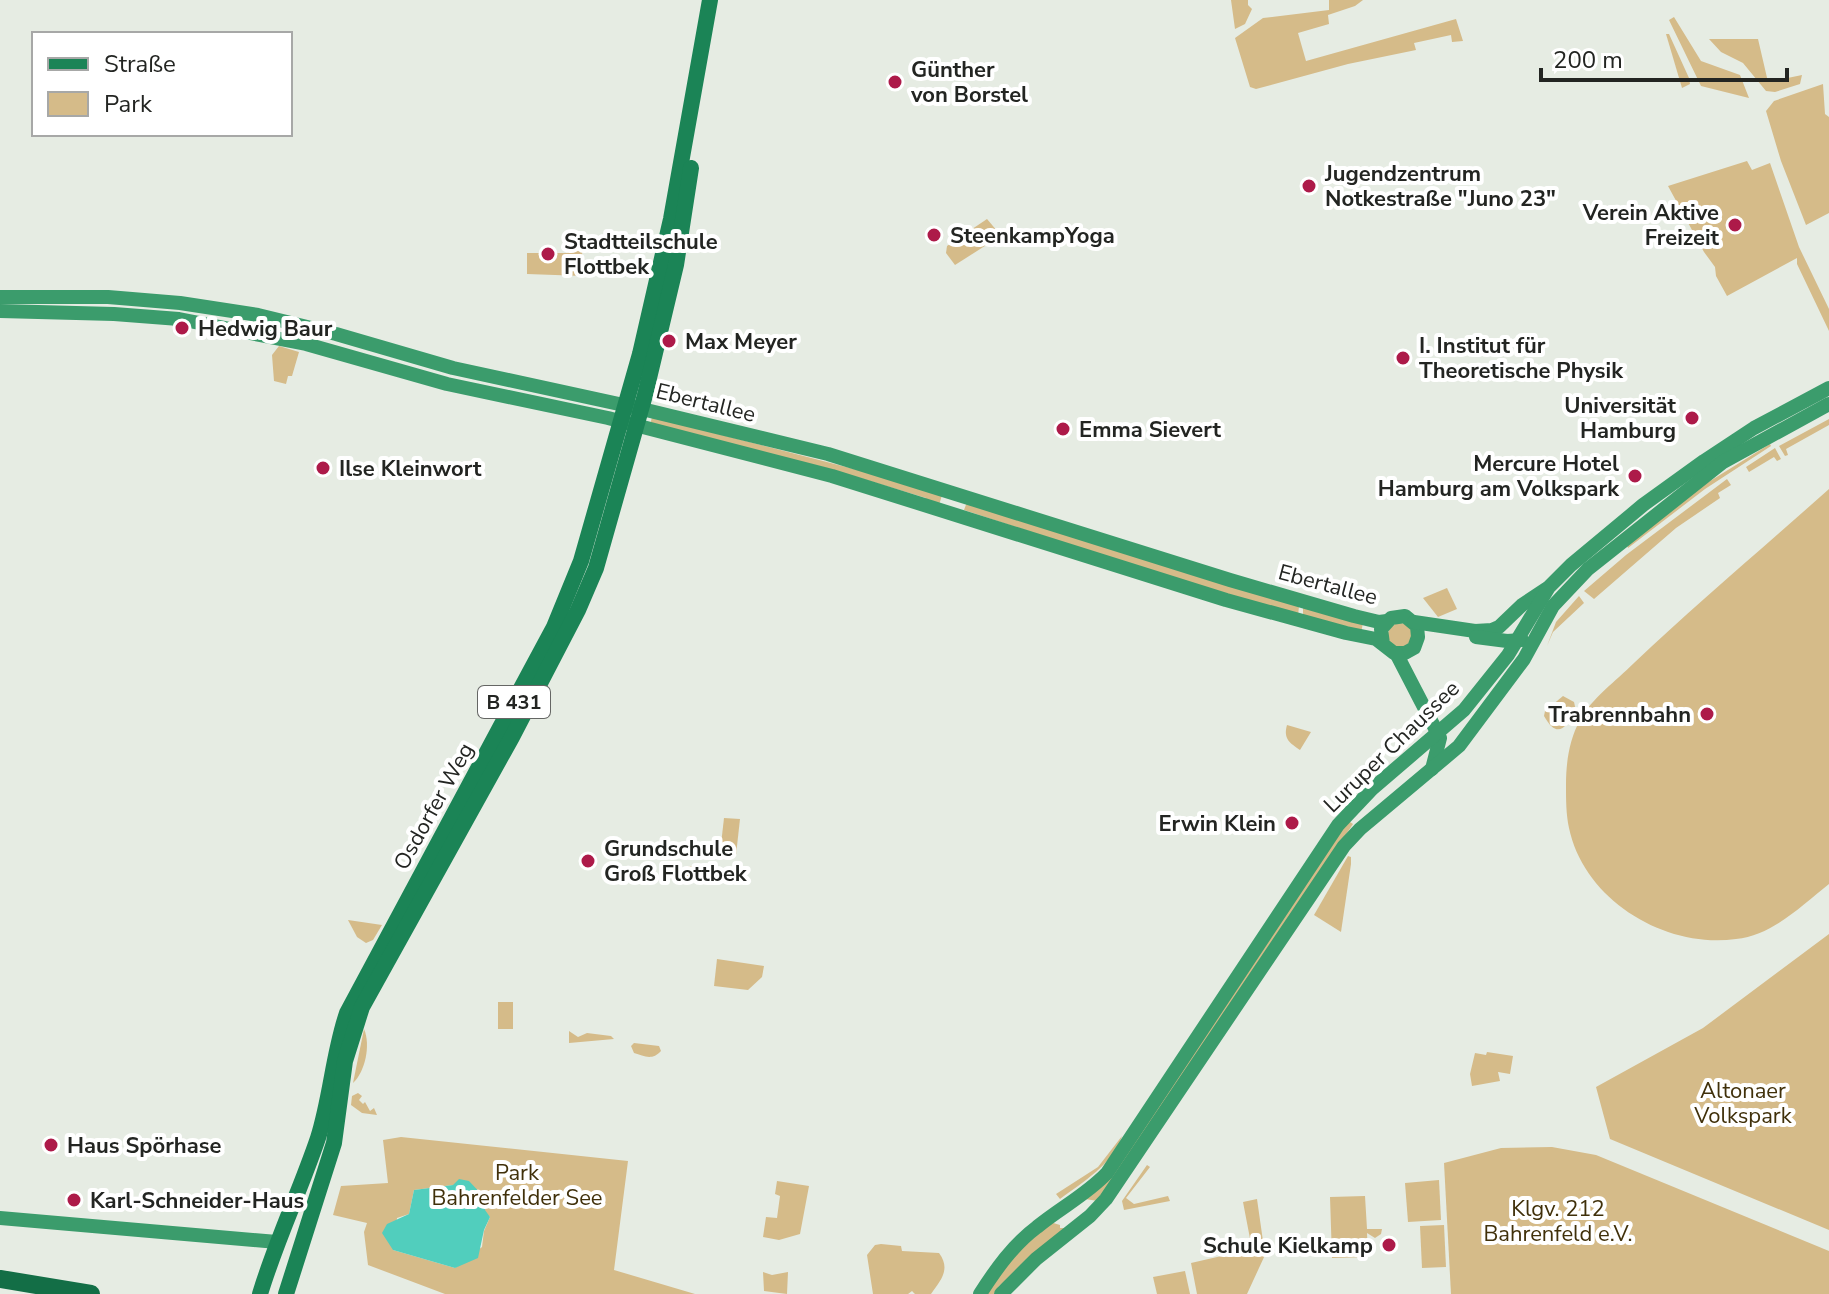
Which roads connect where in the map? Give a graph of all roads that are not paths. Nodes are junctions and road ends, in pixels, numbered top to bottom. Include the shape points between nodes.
1 (710, 0) edge
2 (0, 297) edge
3 (0, 311) edge
4 (1829, 388) edge
5 (1829, 404) edge
6 (631, 415) junction
7 (1757, 434) junction
8 (1613, 538) junction
9 (1549, 587) junction
10 (1387, 621) junction
11 (1414, 622) junction
12 (1541, 625) junction
13 (1516, 641) junction
14 (1383, 644) junction
15 (1415, 644) junction
16 (1396, 653) junction
17 (1411, 681) junction
18 (1438, 733) junction
19 (1432, 769) junction
20 (0, 1218) edge
21 (277, 1242) junction
22 (0, 1279) edge
23 (262, 1288) edge
24 (0, 1290) edge
25 (286, 1290) edge
26 (24, 1294) edge
27 (91, 1294) edge
28 (980, 1294) edge
29 (1001, 1294) edge

1 - 6 main road, Osdorfer Weg / B 431
2 - 6 main road, Ebertallee via 108,297 245,312
3 - 6 main road, Ebertallee via 179,319 332,350 447,384
4 - 7 main road, Luruper Chaussee
5 - 7 main road, Luruper Chaussee
6 - 10 main road, Ebertallee via 828,454 1230,580
6 - 14 main road, Ebertallee via 1135,573
6 - 21 main road, Osdorfer Weg / B 431 via 566,605 347,1013 322,1123
6 - 25 main road, Osdorfer Weg / B 431 via 601,554 578,610 362,1007 345,1061 334,1143
7 - 8 main road, Luruper Chaussee via 1692,470
8 - 9 main road, Luruper Chaussee
8 - 12 main road, Luruper Chaussee
9 - 11 main road via 1492,630
9 - 13 main road, Luruper Chaussee
10 - 11 main road via 1400,616
10 - 14 main road via 1381,631
11 - 15 main road
12 - 13 main road
12 - 19 main road, Luruper Chaussee via 1508,682 1459,746
13 - 15 main road via 1444,633
13 - 18 main road, Luruper Chaussee via 1464,710
14 - 16 main road
15 - 16 main road
15 - 17 main road
16 - 17 main road
17 - 18 main road
18 - 19 main road
18 - 28 main road, Luruper Chaussee via 1338,825 1121,1155 1092,1187 1011,1250
19 - 29 main road, Luruper Chaussee via 1344,846 1141,1149 1090,1216
20 - 21 main road
21 - 23 main road, Osdorfer Weg / B 431
21 - 25 main road via 287,1266
22 - 27 highway
24 - 26 highway

